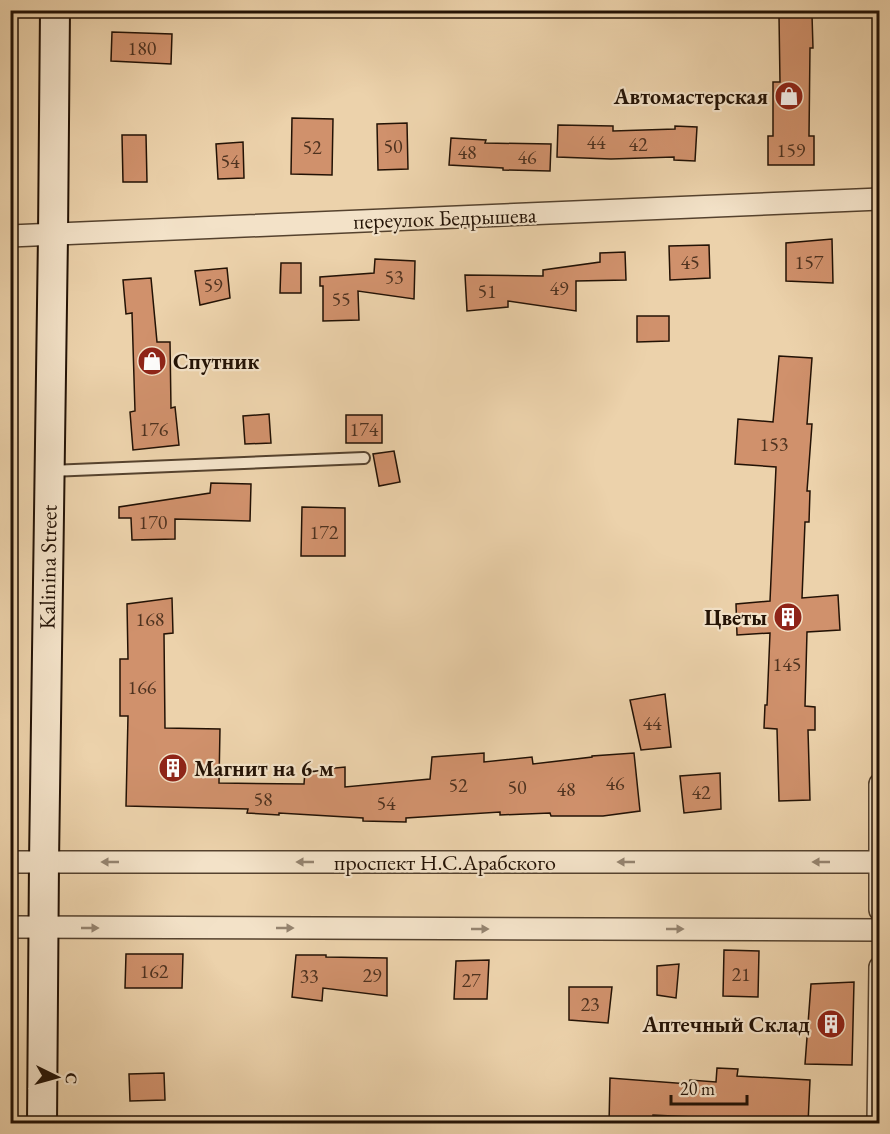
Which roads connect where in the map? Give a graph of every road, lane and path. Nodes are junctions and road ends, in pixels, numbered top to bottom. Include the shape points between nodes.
1 (55, 10) edge
2 (879, 200) edge
3 (53, 235) junction
4 (10, 236) edge
5 (364, 458) dead end
6 (50, 471) junction
7 (879, 784) edge
8 (10, 862) edge
9 (44, 862) junction
10 (879, 862) edge
11 (879, 909) edge
12 (10, 927) edge
13 (44, 928) junction
14 (879, 930) edge
15 (879, 967) edge
16 (42, 1124) edge
17 (878, 1124) edge

1 - 3 main road, Kalinina Street
2 - 3 street, переулок Бедрышева
3 - 4 street, переулок Бедрышева
3 - 6 main road, Kalinina Street
5 - 6 lane
6 - 9 main road, Kalinina Street
7 - 10 street
8 - 9 street, проспект Н.С.Арабского
10 -> 9 street, проспект Н.С.Арабского
9 - 13 main road, Kalinina Street
10 - 11 street
12 - 13 street
13 -> 14 street
13 - 16 main road, Kalinina Street
15 - 17 street

